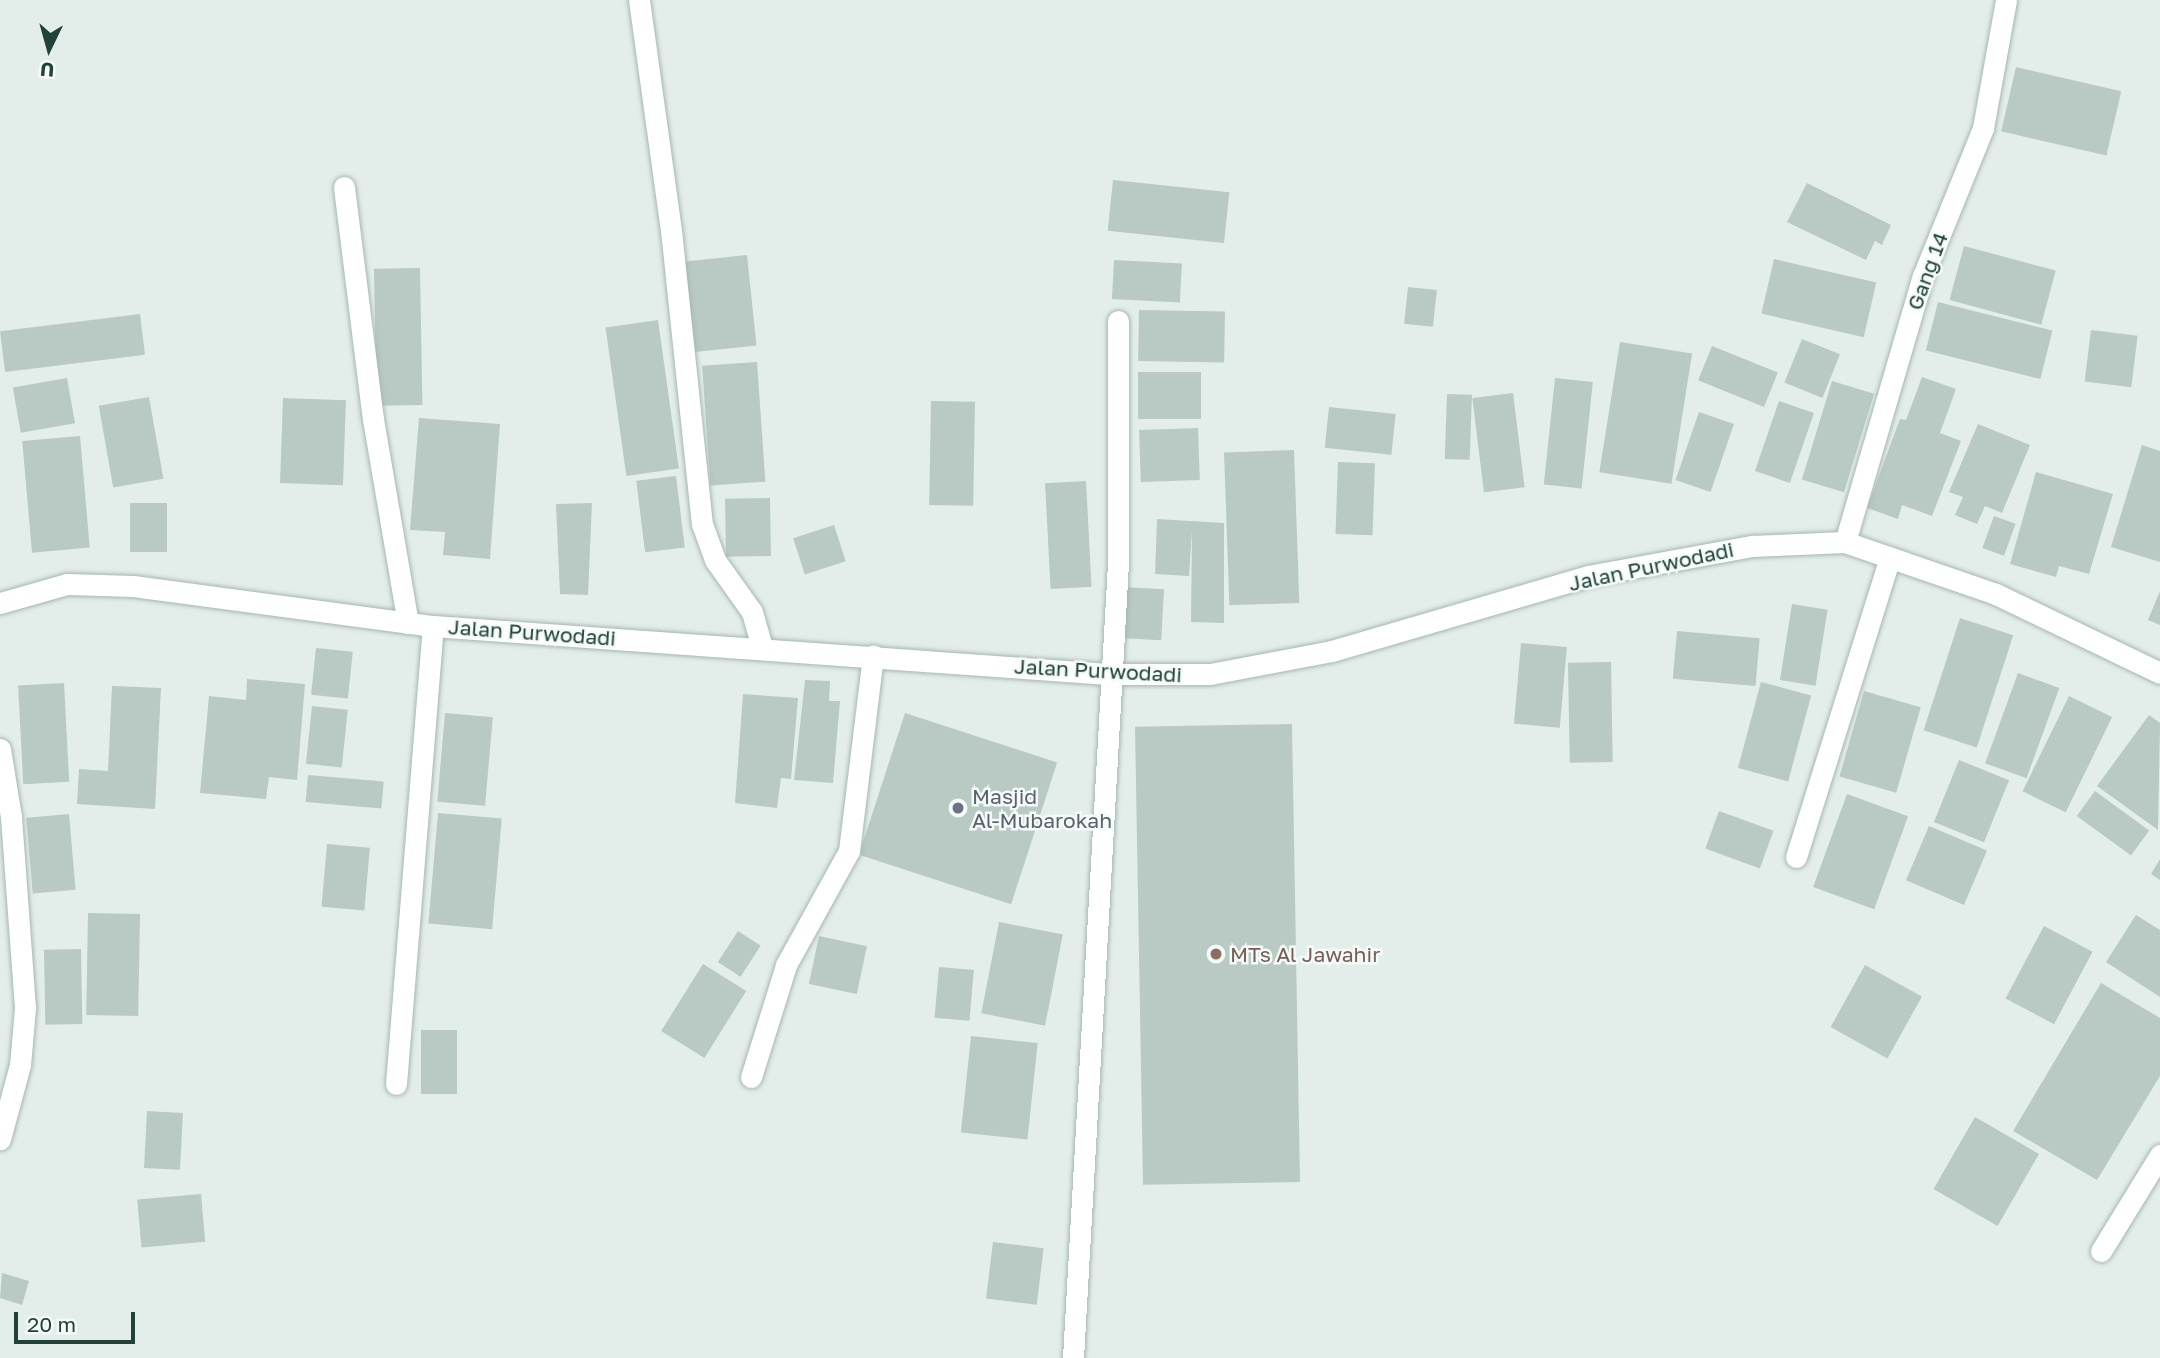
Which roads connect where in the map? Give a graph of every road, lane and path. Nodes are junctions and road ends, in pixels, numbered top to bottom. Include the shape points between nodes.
1 (639, 0) edge
2 (2006, 0) edge
3 (344, 187) dead end
4 (1118, 321) dead end
5 (1845, 542) junction
6 (1890, 557) junction
7 (0, 603) edge
8 (408, 623) junction
9 (433, 626) junction
10 (762, 647) junction
11 (873, 655) junction
12 (2160, 673) edge
13 (1108, 674) junction
14 (0, 749) edge
15 (1796, 857) dead end
16 (751, 1077) dead end
17 (396, 1084) dead end
18 (0, 1139) edge
19 (2160, 1155) edge
20 (2101, 1251) dead end
21 (1073, 1358) edge

1 - 10 street via 671,230 702,524 715,560 752,612
2 - 5 street, Gang 14 via 1983,128 1923,276
3 - 8 street via 373,419
4 - 13 street via 1118,564
5 - 6 street, Jalan Purwodadi
5 - 13 street, Jalan Purwodadi via 1752,546 1588,576 1258,668 1210,674
6 - 12 street, Jalan Purwodadi via 1996,594
6 - 15 street
7 - 8 street, Jalan Purwodadi via 67,584 120,586 190,591
8 - 9 street, Jalan Purwodadi
9 - 10 street, Jalan Purwodadi
9 - 17 street
10 - 11 street, Jalan Purwodadi
11 - 13 street, Jalan Purwodadi
11 - 16 street via 849,851 786,965
13 - 21 street
14 - 18 street via 11,817 25,1008 20,1065
19 - 20 street

